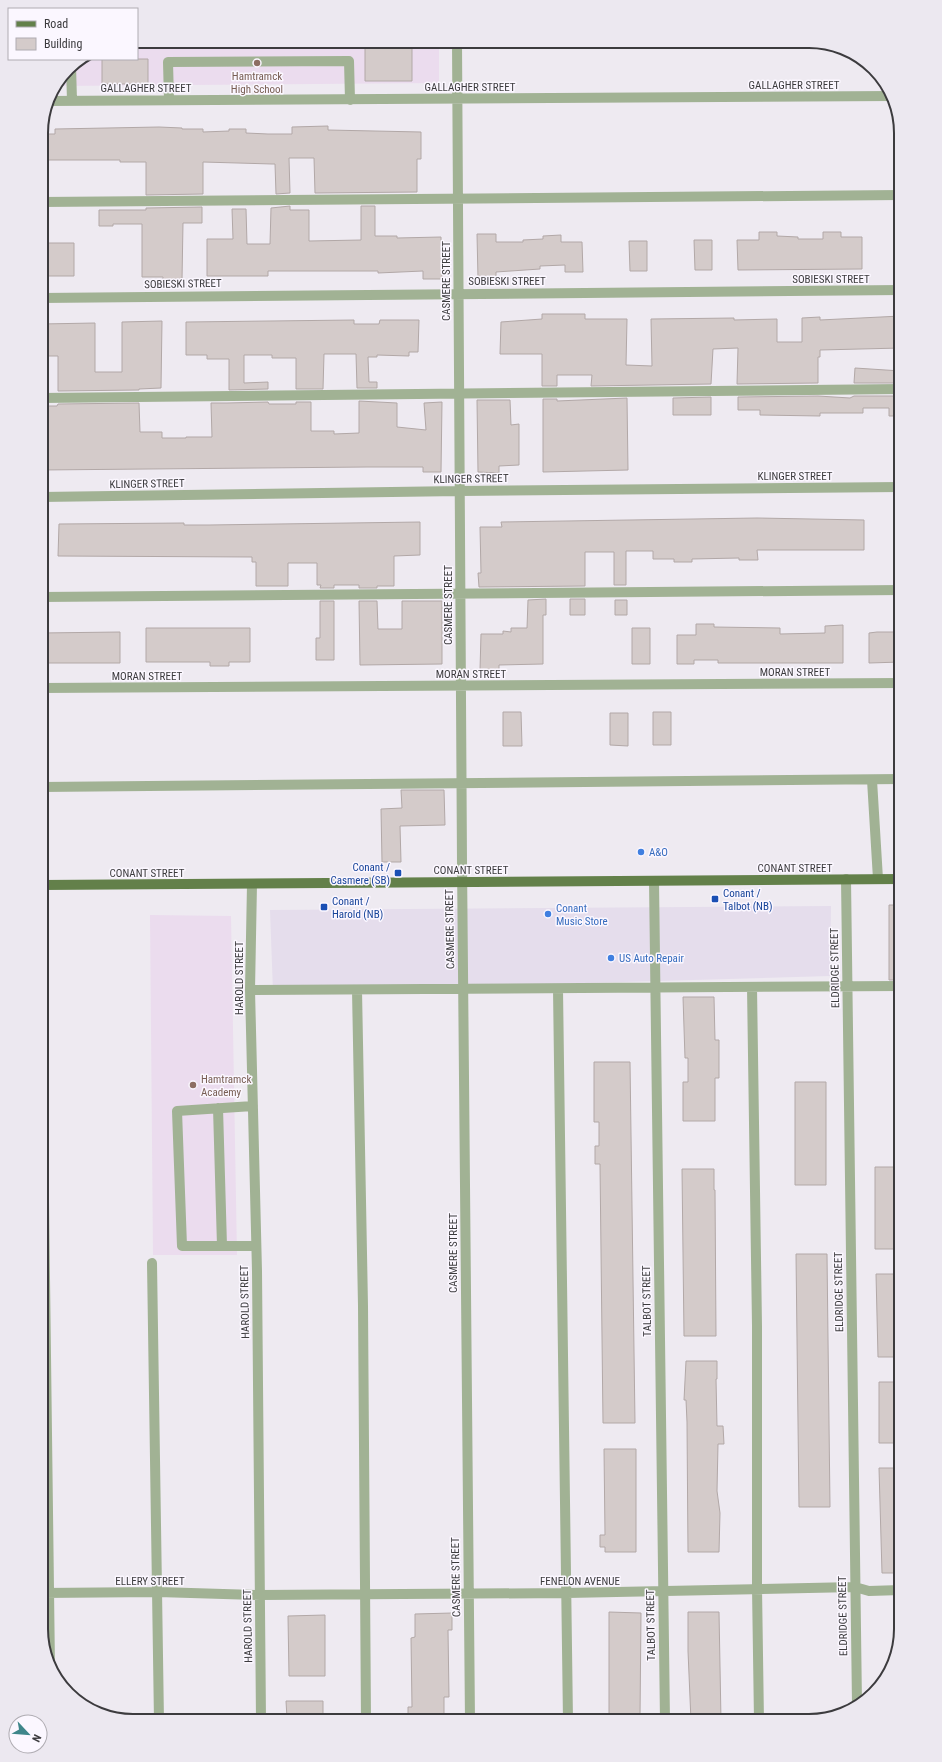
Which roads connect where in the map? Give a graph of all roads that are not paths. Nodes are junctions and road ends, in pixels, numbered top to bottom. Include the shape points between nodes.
1 (457, 48) edge
2 (71, 75) edge
3 (886, 96) edge
4 (457, 99) junction
5 (169, 100) junction
6 (350, 100) junction
7 (54, 101) edge
8 (72, 101) junction
9 (894, 195) edge
10 (458, 198) junction
11 (48, 202) edge
12 (894, 290) edge
13 (458, 294) junction
14 (48, 298) edge
15 (894, 389) edge
16 (459, 393) junction
17 (48, 398) edge
18 (894, 487) edge
19 (460, 491) junction
20 (48, 497) edge
21 (894, 590) edge
22 (460, 593) junction
23 (48, 597) edge
24 (894, 683) edge
25 (460, 686) junction
26 (48, 688) edge
27 (894, 779) edge
28 (872, 780) junction
29 (461, 783) junction
30 (48, 787) edge
31 (846, 879) junction
32 (878, 879) junction
33 (894, 879) edge
34 (654, 881) junction
35 (462, 882) junction
36 (252, 884) junction
37 (48, 885) edge
38 (847, 986) junction
39 (894, 986) edge
40 (656, 987) junction
41 (752, 987) junction
42 (463, 989) junction
43 (558, 989) junction
44 (250, 990) junction
45 (357, 990) junction
46 (253, 1106) junction
47 (218, 1108) junction
48 (222, 1246) junction
49 (256, 1246) junction
50 (152, 1263) dead end
51 (855, 1587) junction
52 (757, 1588) junction
53 (894, 1590) edge
54 (158, 1592) junction
55 (663, 1592) junction
56 (48, 1593) edge
57 (468, 1593) junction
58 (567, 1593) junction
59 (365, 1594) junction
60 (260, 1595) junction
61 (856, 1700) edge
62 (159, 1714) edge
63 (261, 1714) edge
64 (366, 1714) edge
65 (470, 1714) edge
66 (568, 1714) edge
67 (665, 1714) edge
68 (759, 1714) edge

1 - 4 street, CASMERE STREET
2 - 8 street
3 - 4 street, GALLAGHER STREET
4 - 6 street, GALLAGHER STREET
4 - 10 street, CASMERE STREET
5 - 6 street, GALLAGHER STREET
5 - 6 street via 168,62 349,61
5 - 8 street, GALLAGHER STREET
7 - 8 street, GALLAGHER STREET
9 - 10 street
10 - 11 street
10 - 13 street, CASMERE STREET
12 - 13 street, SOBIESKI STREET
13 - 14 street, SOBIESKI STREET
13 - 16 street, CASMERE STREET
15 - 16 street
16 - 17 street
16 - 19 street, CASMERE STREET
18 - 19 street, KLINGER STREET
19 - 20 street, KLINGER STREET
19 - 22 street, CASMERE STREET
21 - 22 street
22 - 23 street
22 - 25 street, CASMERE STREET
24 - 25 street, MORAN STREET
25 - 26 street, MORAN STREET
25 - 29 street, CASMERE STREET
27 - 28 street
28 - 29 street
28 - 32 street
29 - 30 street
29 - 35 street, CASMERE STREET
31 - 32 main road, CONANT STREET
31 - 34 main road, CONANT STREET
31 - 38 street, ELDRIDGE STREET
32 - 33 main road, CONANT STREET
34 - 35 main road, CONANT STREET
34 - 40 street, TALBOT STREET
35 - 36 main road, CONANT STREET
35 - 42 street, CASMERE STREET
36 - 37 main road, CONANT STREET
36 - 44 street, HAROLD STREET
38 - 39 street
38 - 41 street
38 - 51 street, ELDRIDGE STREET
40 - 41 street
40 - 43 street
40 - 55 street, TALBOT STREET
41 - 52 street via 757,1326
42 - 43 street
42 - 45 street
42 - 57 street, CASMERE STREET
43 - 58 street
44 - 45 street
44 - 46 street, HAROLD STREET
45 - 59 street
46 - 47 street
46 - 49 street, HAROLD STREET
47 - 48 street
47 - 48 street via 177,1111 182,1246
48 - 49 street
49 - 60 street, HAROLD STREET
50 - 54 street
51 - 52 street, FENELON AVENUE
51 - 53 street, FENELON AVENUE
51 - 61 street, ELDRIDGE STREET
52 - 55 street, FENELON AVENUE
52 - 68 street
54 - 56 street, ELLERY STREET
54 - 60 street, ELLERY STREET
54 - 62 street
55 - 58 street, FENELON AVENUE
55 - 67 street, TALBOT STREET
57 - 58 street, FENELON AVENUE
57 - 59 street, FENELON AVENUE
57 - 65 street, CASMERE STREET
58 - 66 street
59 - 60 street, FENELON AVENUE
59 - 64 street
60 - 63 street, HAROLD STREET

